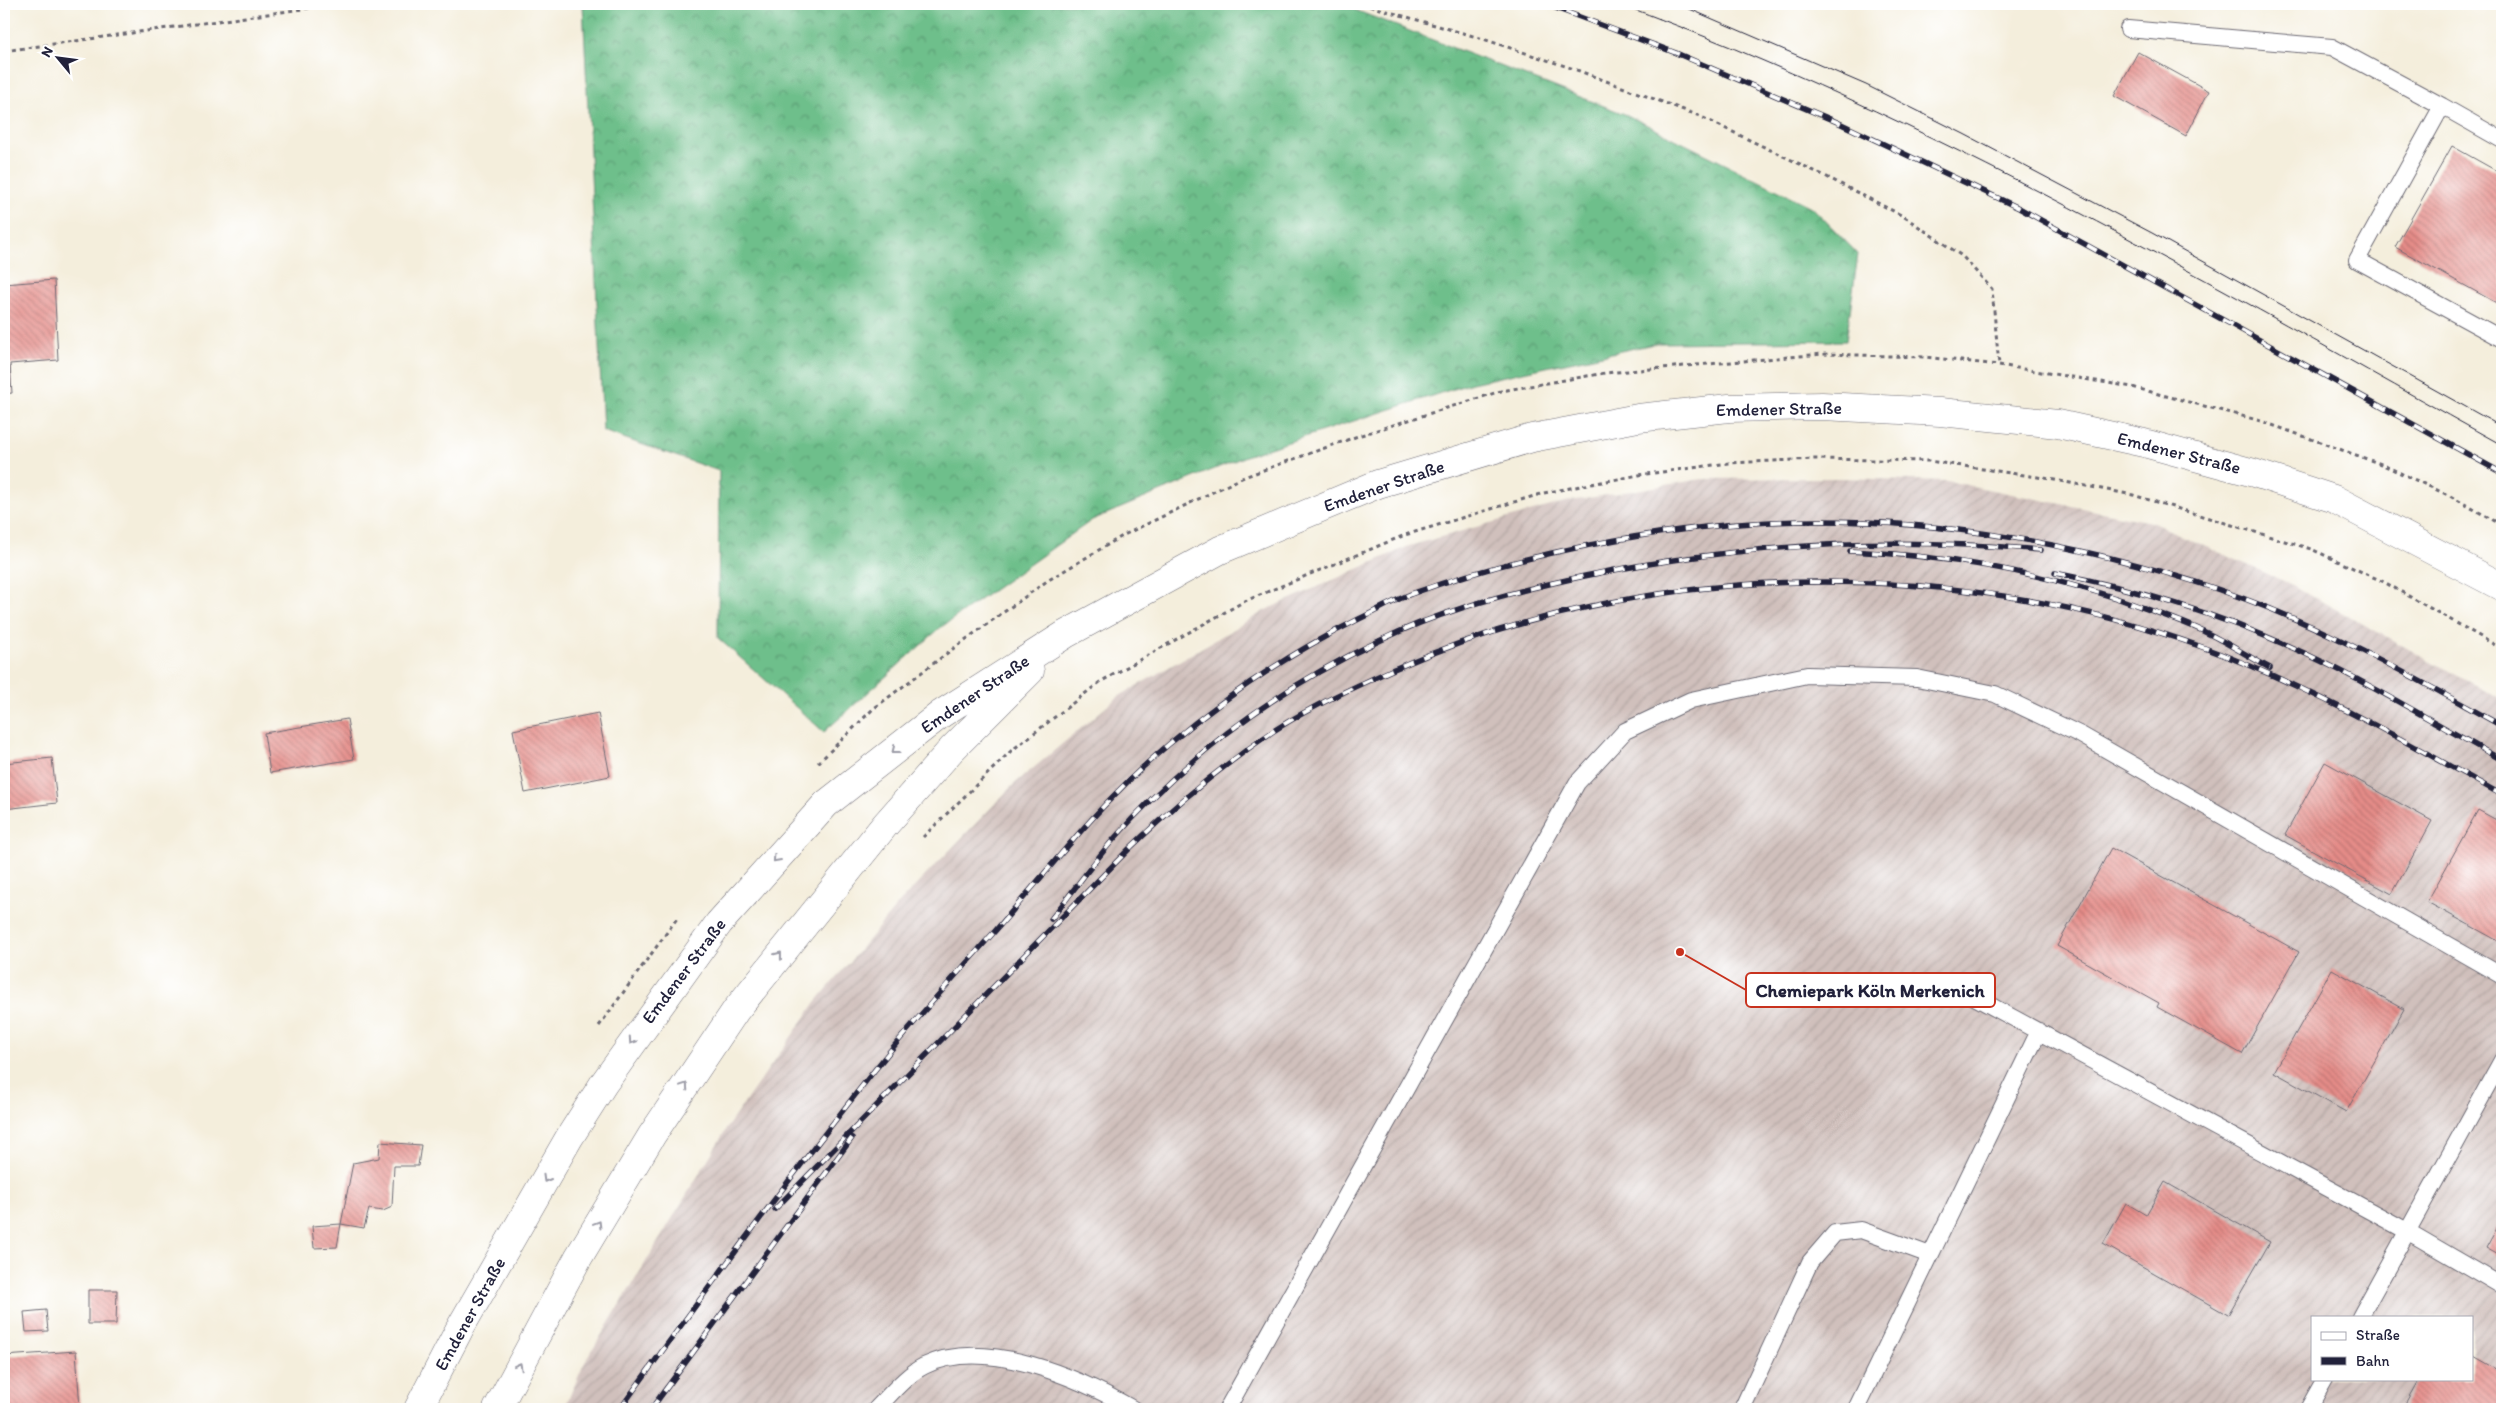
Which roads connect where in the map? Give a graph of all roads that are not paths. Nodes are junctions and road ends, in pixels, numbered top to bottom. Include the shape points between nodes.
1 (2128, 29) dead end
2 (2442, 106) junction
3 (2502, 140) edge
4 (2502, 339) edge
5 (2502, 587) edge
6 (1066, 634) junction
7 (2502, 976) edge
8 (1958, 988) dead end
9 (2039, 1031) junction
10 (2502, 1060) edge
11 (2407, 1231) junction
12 (1930, 1255) junction
13 (2502, 1286) edge
14 (2361, 1316) edge
15 (2324, 1380) edge
16 (418, 1409) edge
17 (497, 1409) edge
18 (876, 1409) edge
19 (1133, 1409) edge
20 (1227, 1409) edge
21 (1742, 1409) edge
22 (1856, 1409) edge
23 (2308, 1409) edge

1 - 2 lane via 2332,47
2 - 3 lane
2 - 4 lane via 2357,260
5 - 6 street, Emdener Straße via 2334,499 2144,443 2058,424 1940,412 1822,406 1729,408 1638,418 1532,438 1378,484 1220,550
6 -> 16 street, Emdener Straße via 941,714 826,804 718,923 643,1025 569,1138 460,1328
17 -> 6 street, Emdener Straße via 583,1249 652,1135 736,1010 891,818 952,749
7 - 20 lane via 2081,734 1994,694 1917,678 1807,675 1691,700 1624,731 1577,783
8 - 9 lane
9 - 11 lane
9 - 12 lane
10 - 11 lane
11 - 13 lane
11 - 14 lane
12 - 21 lane via 1861,1230 1835,1233 1810,1262
12 - 22 lane
15 - 23 lane
18 - 19 lane via 924,1366 950,1358 981,1355 1001,1357 1056,1374

